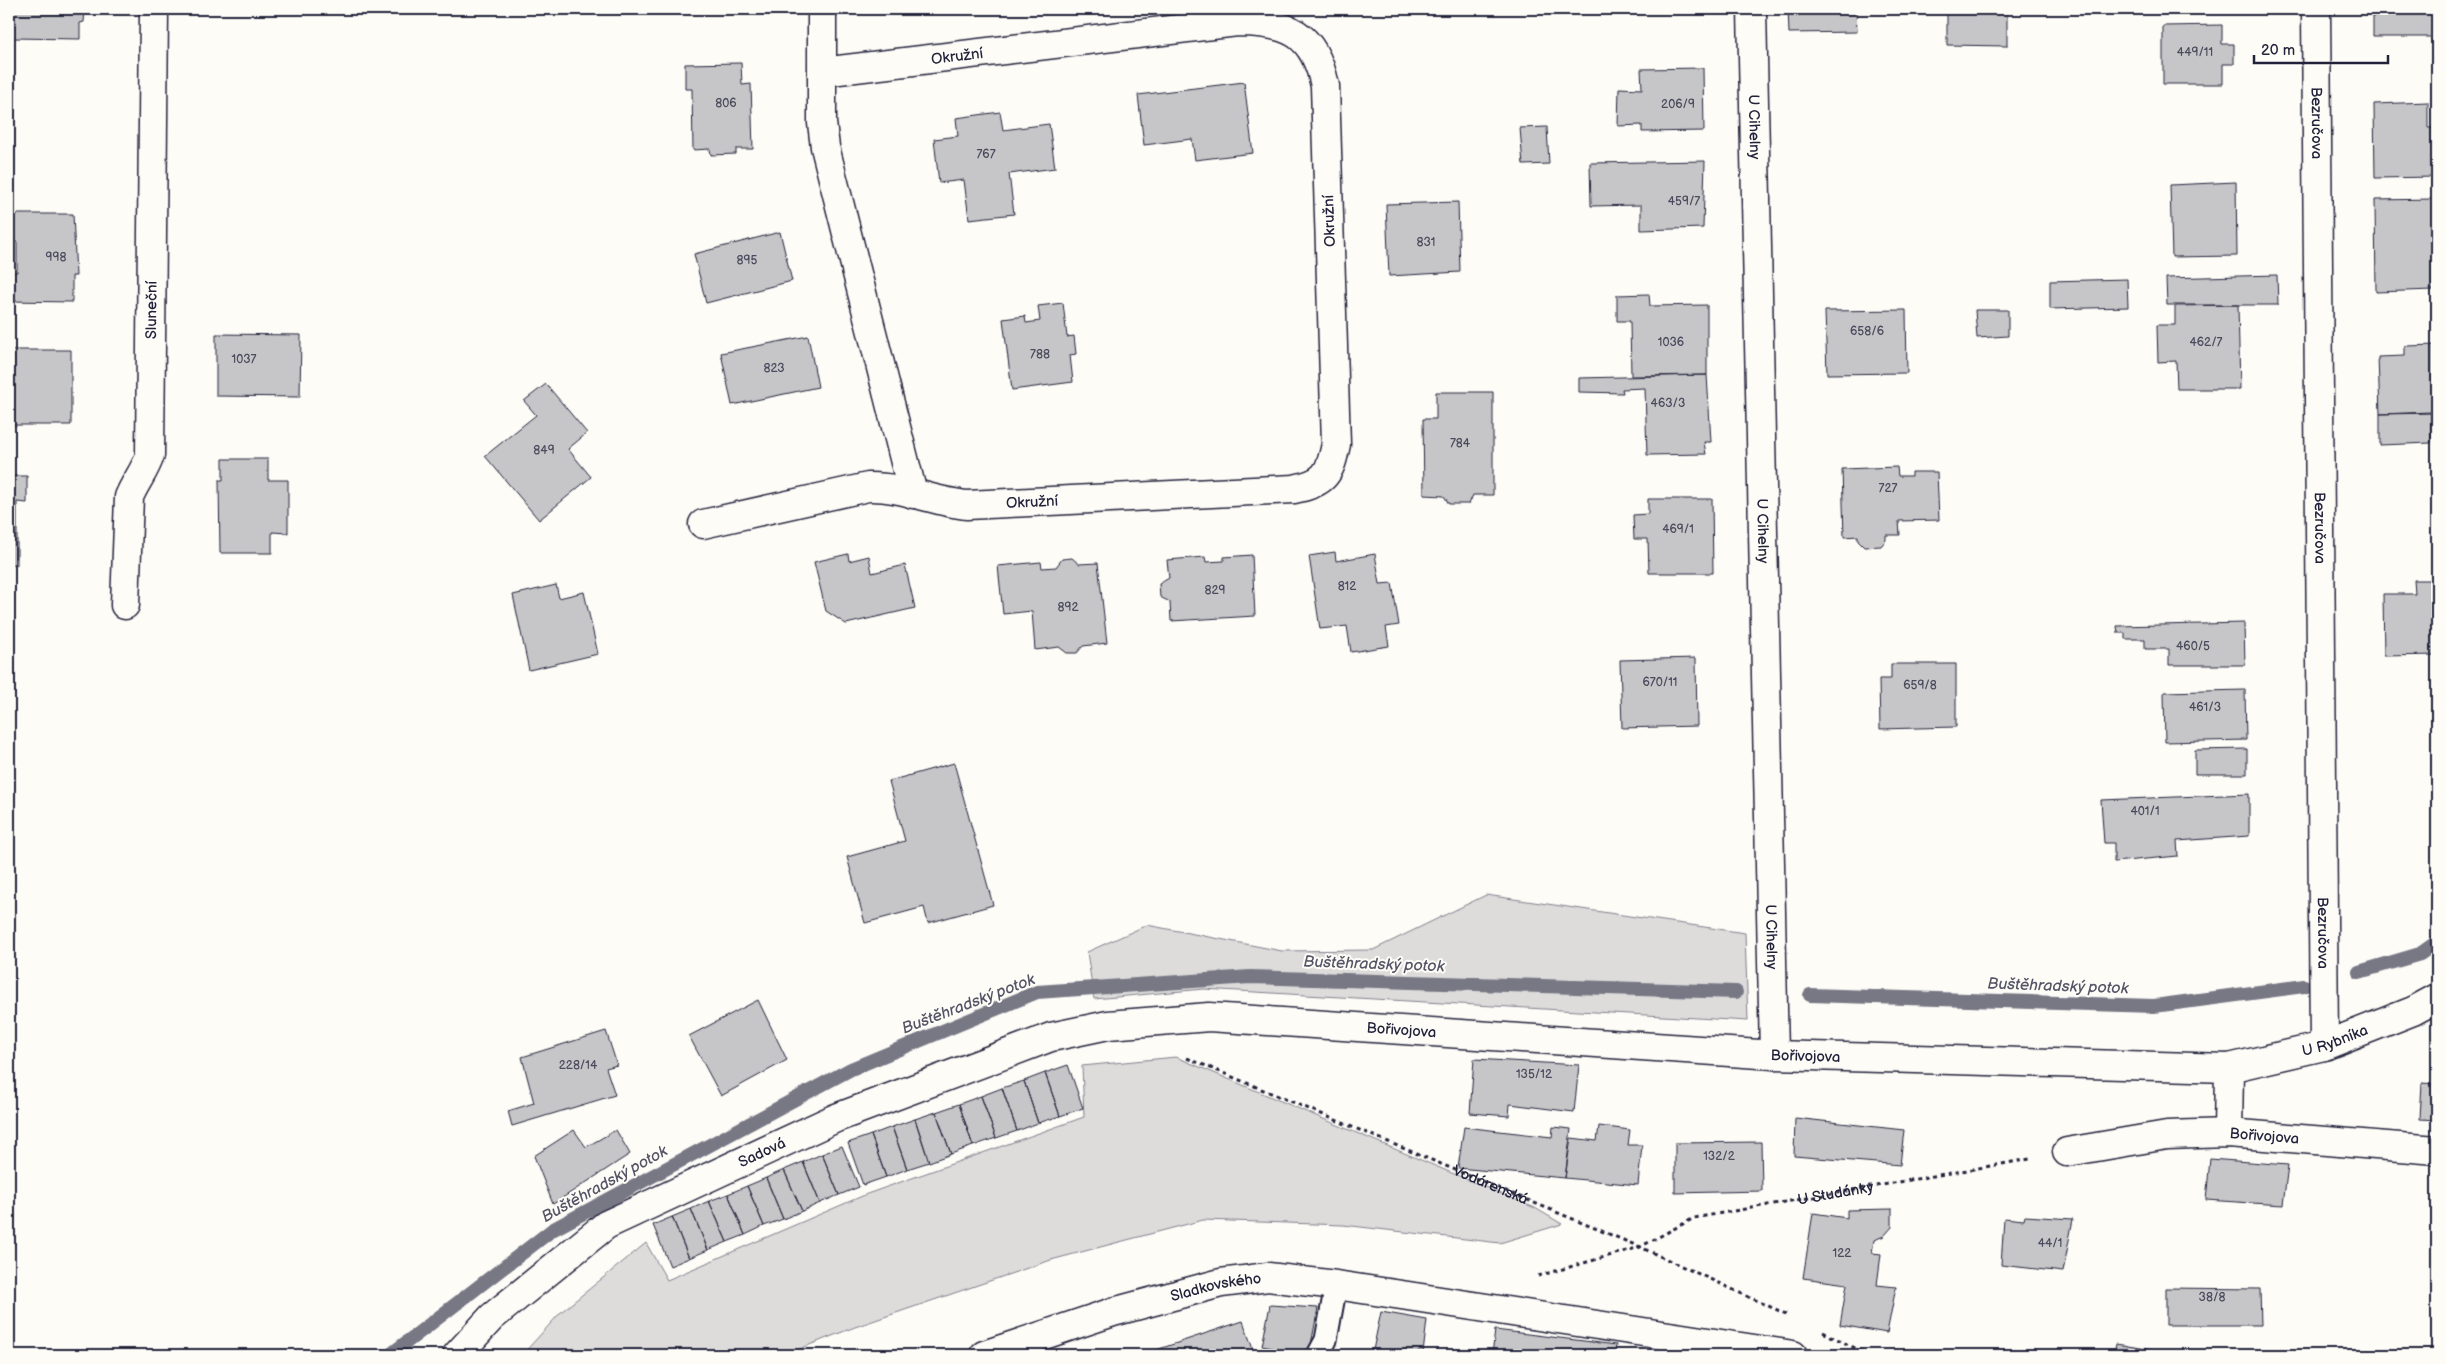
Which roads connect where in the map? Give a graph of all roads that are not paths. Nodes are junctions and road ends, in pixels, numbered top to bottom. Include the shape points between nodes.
1 (154, 9) edge
2 (822, 9) edge
3 (1752, 9) edge
4 (2316, 9) edge
5 (822, 72) junction
6 (912, 494) junction
7 (703, 524) dead end
8 (125, 605) dead end
9 (2437, 998) edge
10 (1108, 1025) joint
11 (2324, 1046) junction
12 (1774, 1055) junction
13 (2229, 1068) junction
14 (2228, 1133) junction
15 (2437, 1150) edge
16 (2067, 1152) road end
17 (1336, 1285) junction
18 (1320, 1353) dead end
19 (456, 1355) edge
20 (984, 1355) edge
21 (1793, 1355) edge

1 - 8 street, Sluneční via 150,455 129,497
2 - 5 street
3 - 12 street, U Cihelny
4 - 11 street, Bezručova
5 - 6 street via 825,148
5 - 6 street, Okružní via 1236,22 1276,25 1292,31 1315,52 1322,68 1336,444 1324,479 1309,487 1274,491 967,505
6 - 7 street, Okružní via 868,486
9 - 11 street, U Rybníka via 2413,1011
10 - 12 street, Bořivojova via 1209,1017
10 - 19 street, Sadová via 1051,1037 836,1118 606,1225 492,1317
11 - 13 street, U Rybníka
12 - 13 street, Bořivojova
13 - 14 street, Bořivojova
14 - 15 street, Bořivojova
14 - 16 street via 2167,1135
17 - 18 lane via 1326,1340
17 - 20 street, Sladkovského via 1268,1278 1228,1282 1113,1312
17 - 21 street, Sladkovského

